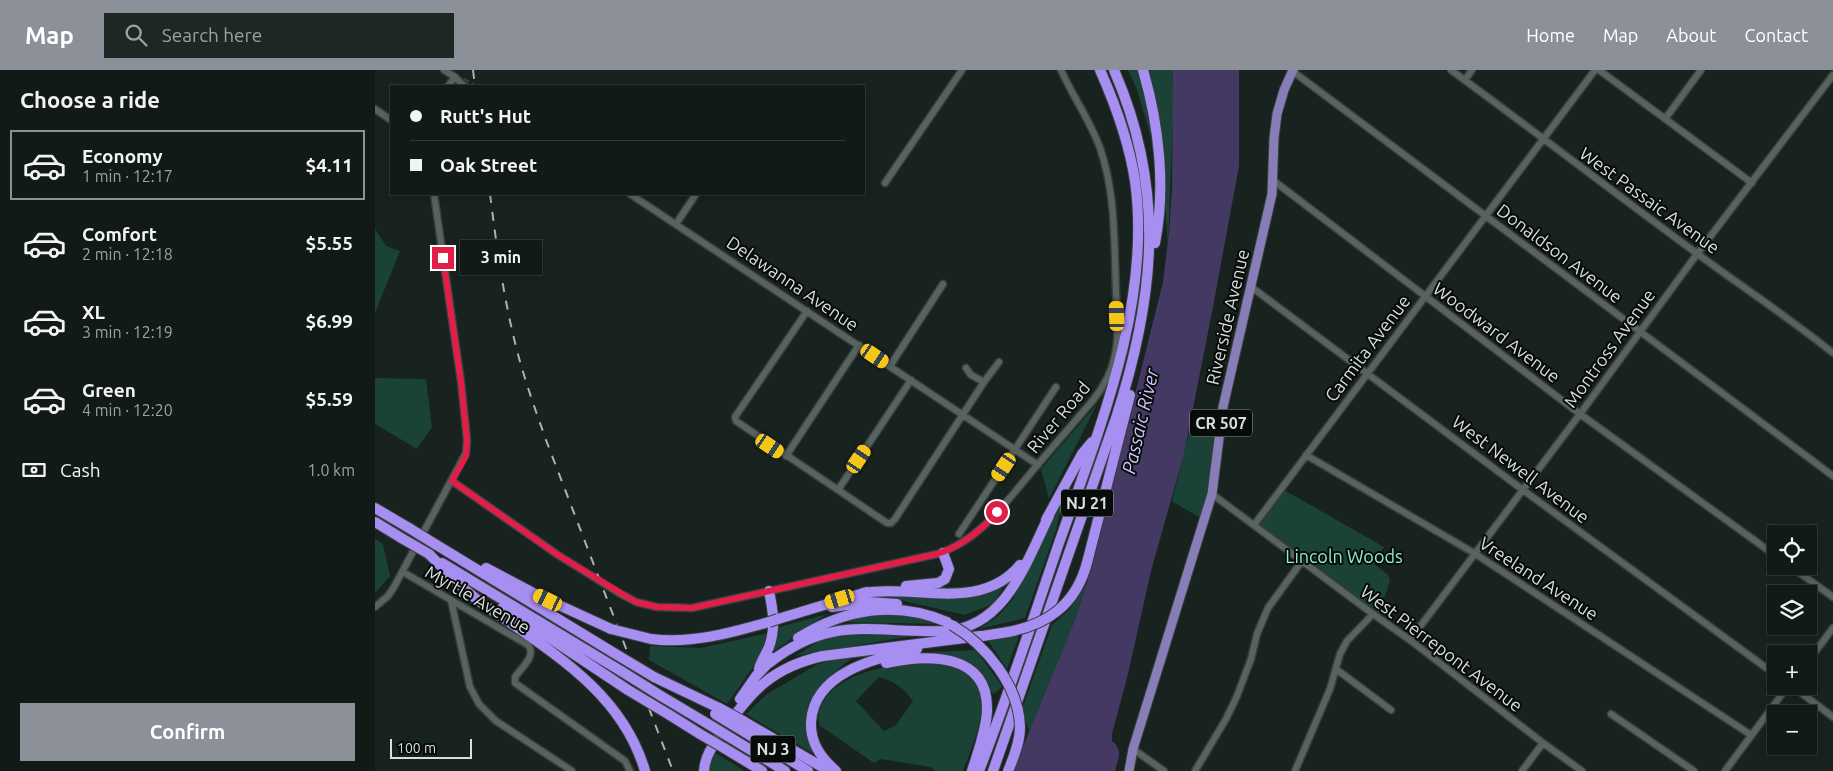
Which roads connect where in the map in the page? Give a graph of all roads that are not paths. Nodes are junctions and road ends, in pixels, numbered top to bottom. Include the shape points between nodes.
1 (444, 70) edge
2 (962, 70) edge
3 (1061, 70) edge
4 (1100, 70) edge
5 (1114, 70) edge
6 (1143, 70) edge
7 (1292, 70) edge
8 (1451, 70) edge
9 (1472, 70) edge
10 (1595, 70) edge
11 (1599, 70) edge
12 (1701, 70) edge
13 (1833, 75) edge
14 (455, 77) junction
15 (1465, 80) junction
16 (463, 83) tunnel mouth
17 (449, 85) edge
18 (375, 109) edge
19 (390, 119) edge
20 (1665, 119) junction
21 (1542, 139) junction
22 (1274, 181) junction
23 (885, 184) dead end
24 (1752, 184) junction
25 (434, 195) edge
26 (632, 195) edge
27 (695, 195) edge
28 (1485, 216) junction
29 (676, 224) junction
30 (1697, 254) junction
31 (1147, 281) junction
32 (943, 284) dead end
33 (1251, 286) junction
34 (1425, 296) junction
35 (807, 310) junction
36 (1141, 320) junction
37 (1640, 332) junction
38 (859, 345) junction
39 (1833, 353) edge
40 (999, 362) dead end
41 (890, 366) junction
42 (966, 368) dead end
43 (1367, 374) junction
44 (911, 380) junction
45 (984, 382) junction
46 (1056, 387) dead end
47 (963, 414) junction
48 (1580, 414) junction
49 (1096, 436) junction
50 (1015, 449) junction
51 (1306, 455) junction
52 (786, 456) junction
53 (1038, 465) junction
54 (1833, 476) edge
55 (452, 481) junction
56 (838, 490) junction
57 (1523, 490) junction
58 (1212, 494) junction
59 (376, 509) edge
60 (1049, 516) junction
61 (376, 523) edge
62 (1254, 525) junction
63 (959, 534) dead end
64 (435, 544) junction
65 (1767, 549) edge
66 (943, 553) junction
67 (1474, 553) junction
68 (429, 554) junction
69 (1302, 561) junction
70 (453, 569) junction
71 (403, 572) junction
72 (1802, 575) edge
73 (769, 591) junction
74 (863, 593) junction
75 (1833, 598) edge
76 (451, 600) junction
77 (375, 607) edge
78 (1373, 614) junction
79 (773, 621) junction
80 (949, 623) junction
81 (1832, 631) edge
82 (980, 636) junction
83 (1410, 640) junction
84 (1817, 650) edge
85 (769, 662) junction
86 (1767, 668) edge
87 (1336, 670) junction
88 (842, 675) junction
89 (756, 676) junction
90 (1783, 695) edge
91 (1802, 695) edge
92 (1391, 710) dead end
93 (1611, 714) dead end
94 (1833, 717) edge
95 (740, 725) junction
96 (1751, 735) junction
97 (1543, 743) junction
98 (1133, 749) junction
99 (759, 769) edge
100 (572, 771) edge
101 (630, 771) edge
102 (645, 771) edge
103 (698, 771) edge
104 (705, 771) edge
105 (785, 771) edge
106 (808, 771) edge
107 (829, 771) edge
108 (836, 771) edge
109 (971, 771) edge
110 (979, 771) edge
111 (993, 771) edge
112 (1008, 771) edge
113 (1129, 771) edge
114 (1164, 771) edge
115 (1195, 771) edge
116 (1295, 771) edge
117 (1522, 771) edge
118 (1582, 771) edge
119 (1694, 771) edge
120 (1725, 771) edge

1 - 14 street
2 - 23 street
3 - 53 street, River Road via 1094,133 1108,174 1113,216 1117,346 1113,365 1103,385
4 - 49 highway, NJ 21 via 1129,152 1137,202 1138,242 1123,347
5 - 31 highway, NJ 21 via 1133,120 1147,179 1151,235
6 - 31 highway via 1153,106 1159,165 1157,230
7 - 22 main road, Riverside Avenue / CR 507 via 1277,114
7 - 28 street, Donaldson Avenue
8 - 15 street, West Passaic Avenue
9 - 15 street
10 - 21 street, Carmita Avenue
11 - 20 street
12 - 20 street
13 - 24 street, Montross Avenue
14 - 16 street
14 - 17 street
15 - 21 street, West Passaic Avenue
18 - 19 street
20 - 24 street
21 - 28 street, Carmita Avenue
21 - 30 street, West Passaic Avenue
22 - 33 main road, Riverside Avenue / CR 507
22 - 34 street, Woodward Avenue
24 - 30 street, Montross Avenue
25 - 55 street via 467,440 466,456
26 - 29 street, Delawanna Avenue
27 - 29 street
28 - 34 street, Carmita Avenue
28 - 37 street, Donaldson Avenue
29 - 35 street, Delawanna Avenue
30 - 37 street, Montross Avenue
30 - 39 street, West Passaic Avenue
31 - 36 highway, NJ 21
32 - 41 street
33 - 43 street, West Newell Avenue
33 - 58 main road, Riverside Avenue / CR 507 via 1223,407
34 - 43 street, Carmita Avenue
34 - 48 street, Woodward Avenue
35 - 38 street, Delawanna Avenue
35 - 52 street via 735,417 739,425
36 - 82 highway, bridge via 1133,381 1078,587 1055,614 1038,624
36 - 111 highway, NJ 21 via 1113,427
37 - 48 street, Montross Avenue
37 - 54 street, Donaldson Avenue
38 - 41 street, Delawanna Avenue
38 - 52 street
40 - 45 street
41 - 44 street, Delawanna Avenue
42 - 45 street
43 - 51 street, Carmita Avenue
43 - 57 street, West Newell Avenue
44 - 47 street, Delawanna Avenue
44 - 56 street
45 - 47 street
46 - 50 street
47 - 50 street, Delawanna Avenue
47 - 56 street via 891,522
48 - 57 street, Montross Avenue
48 - 65 street, Woodward Avenue
49 - 60 highway via 1082,454
49 - 110 highway, NJ 21
50 - 53 street, Delawanna Avenue
50 - 63 street
51 - 62 street, Carmita Avenue
51 - 67 street, Vreeland Avenue
52 - 56 street
53 - 66 street, River Road via 982,529
55 - 71 street
55 - 73 street, River Road via 558,555 636,602 657,607 692,608
57 - 67 street, Montross Avenue
57 - 86 street, West Newell Avenue
58 - 62 street, West Pierrepont Avenue
58 - 98 main road, Riverside Avenue / CR 507
59 - 64 highway, NJ 3, bridge
60 - 74 highway via 1018,566 1008,577 987,589 964,594
60 - 85 highway via 1007,596 995,610 977,622 946,631 856,628 834,631 805,640
61 - 68 highway, NJ 3, bridge
62 - 69 street, West Pierrepont Avenue
64 - 79 highway, bridge via 611,629 651,639 708,638
64 - 95 highway, NJ 3, bridge via 613,653
66 - 73 street, River Road
66 - 74 highway via 949,571 941,583
67 - 83 street, Montross Avenue
67 - 96 street, Vreeland Avenue
68 - 70 highway, NJ 3
68 - 102 highway via 471,595 554,653 598,691 627,728
69 - 78 street, West Pierrepont Avenue
69 - 115 street via 1268,608 1237,696
70 - 99 highway, bridge via 517,617 627,690
70 - 105 highway, NJ 3, bridge
71 - 76 street, Myrtle Avenue
71 - 77 street via 388,596
72 - 75 street
73 - 89 highway via 773,634
74 - 79 highway
76 - 100 street via 470,687 479,704 496,721
76 - 101 street, Myrtle Avenue via 531,648 529,659 515,677 517,685 625,761
78 - 83 street, West Pierrepont Avenue
78 - 87 street via 1345,644
79 - 80 highway via 850,604 877,602 915,607
80 - 85 highway via 901,609 853,614 803,635
80 - 112 highway, bridge via 974,640 988,655 1013,698 1019,732
81 - 84 street
82 - 88 highway via 877,659
82 - 104 highway via 823,656 784,669 757,688 741,706 711,748
83 - 97 street, West Pierrepont Avenue
85 - 89 highway
87 - 92 street
87 - 116 street
88 - 108 highway via 819,695 811,719 817,750
88 - 109 highway via 887,662 921,658 947,659 968,669 981,684 987,709 984,732
89 - 103 highway via 706,745
90 - 96 street
91 - 94 street
93 - 119 street
95 - 106 highway, NJ 3
95 - 107 highway
96 - 120 street
97 - 117 street
97 - 118 street, West Pierrepont Avenue
98 - 113 main road, Riverside Avenue / CR 507
98 - 114 street

